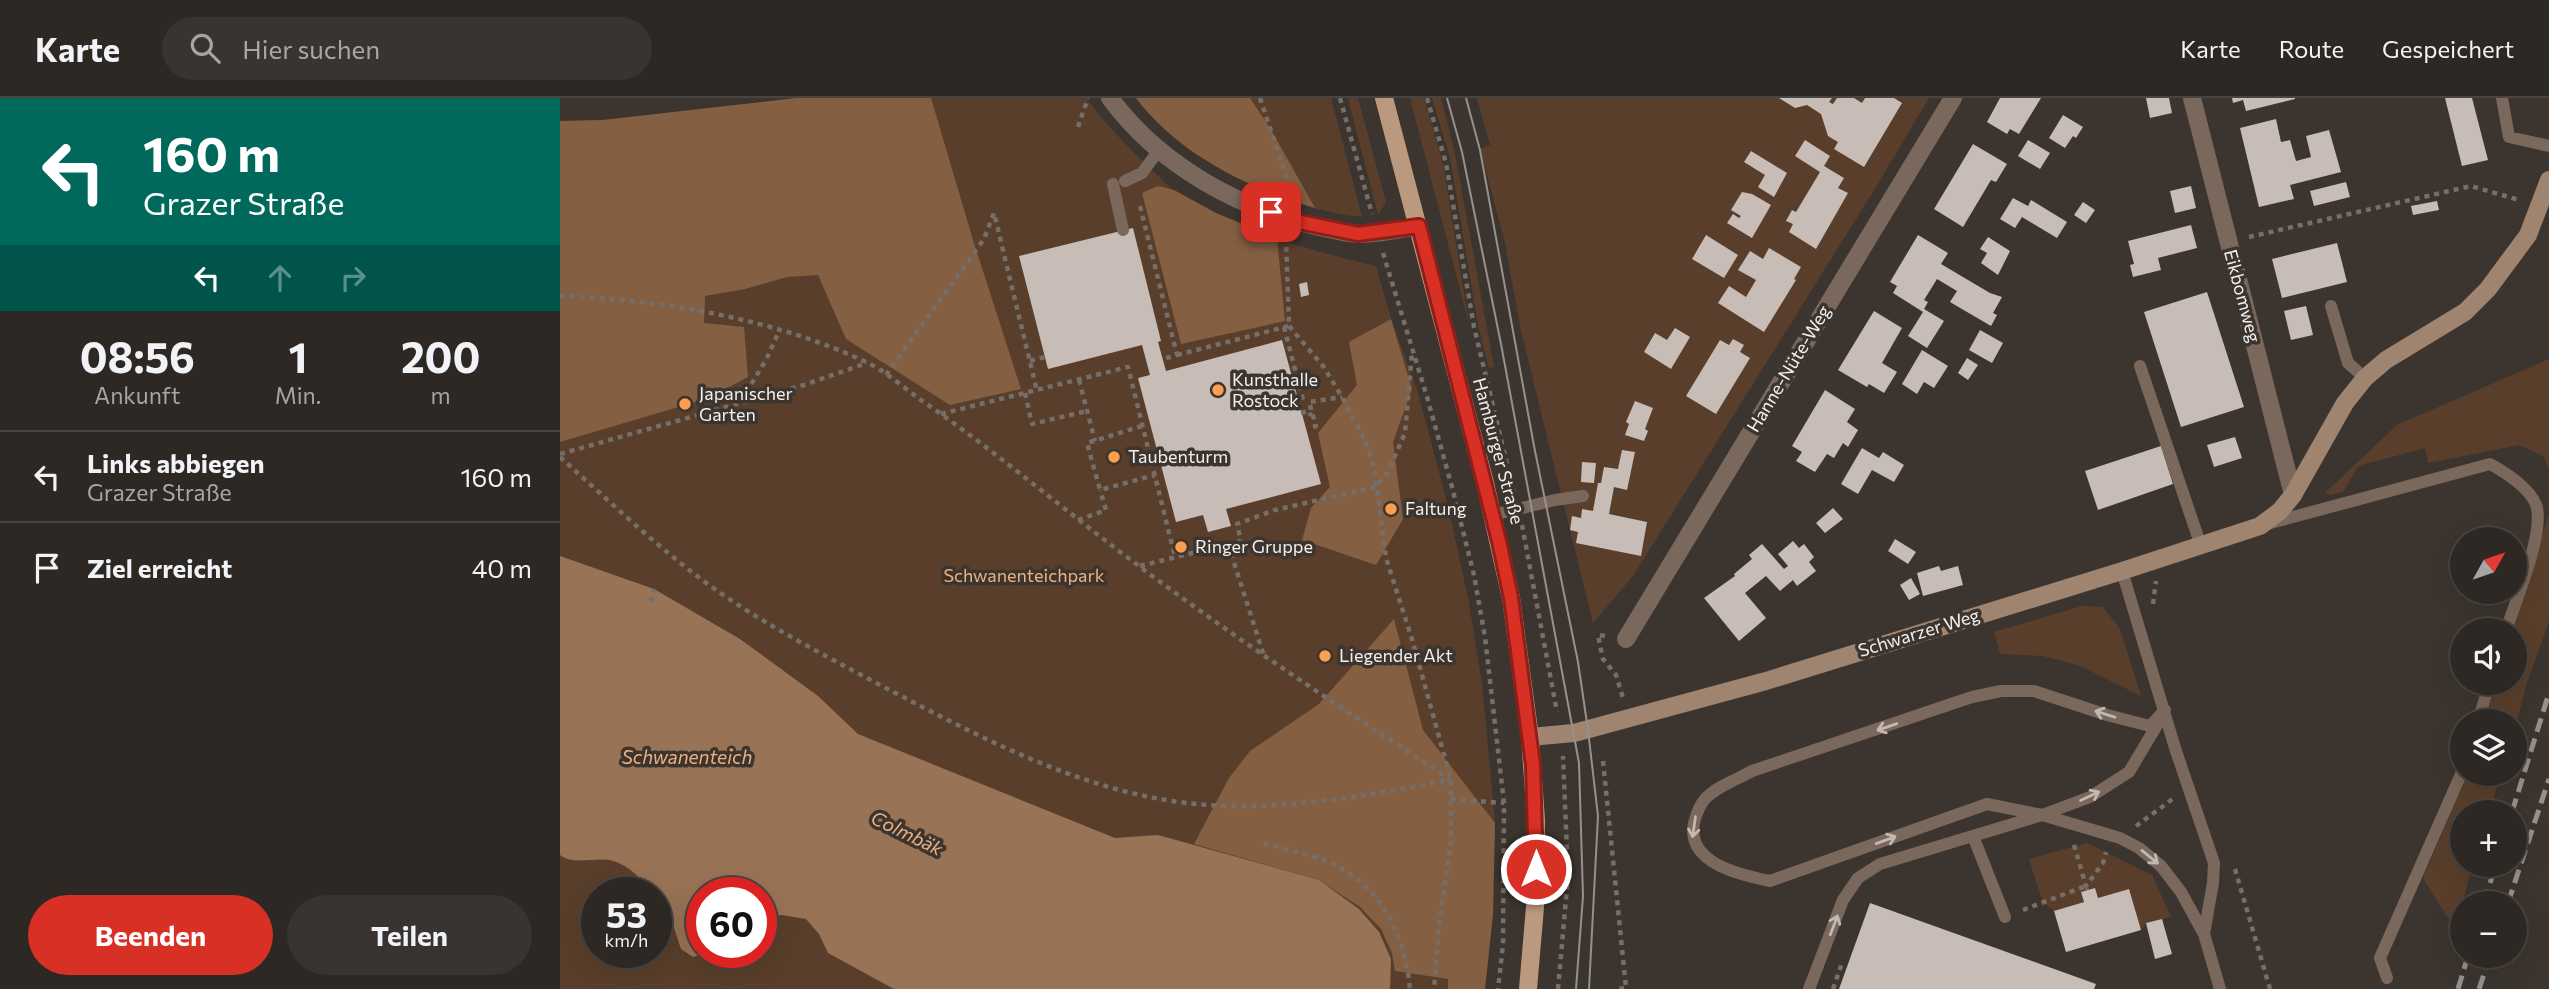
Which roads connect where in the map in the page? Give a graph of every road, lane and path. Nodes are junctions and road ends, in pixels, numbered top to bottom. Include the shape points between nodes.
1 (1088, 98) edge
2 (1110, 98) edge
3 (1260, 98) edge
4 (1340, 98) edge
5 (1384, 98) edge
6 (1427, 98) edge
7 (1953, 98) edge
8 (2192, 98) edge
9 (2502, 98) edge
10 (1078, 127) dead end
11 (2549, 146) edge
12 (1159, 150) junction
13 (2549, 180) edge
14 (1124, 181) junction
15 (2519, 200) dead end
16 (1290, 220) junction
17 (1419, 226) junction
18 (1124, 230) dead end
19 (1377, 233) junction
20 (2227, 242) junction
21 (560, 296) edge
22 (2331, 306) dead end
23 (1287, 326) junction
24 (1474, 327) dead end
25 (780, 330) junction
26 (1412, 349) junction
27 (1177, 355) junction
28 (1045, 357) dead end
29 (1163, 359) dead end
30 (1030, 361) junction
31 (868, 363) junction
32 (2140, 366) dead end
33 (886, 376) junction
34 (2365, 378) junction
35 (1079, 380) junction
36 (1037, 391) junction
37 (1025, 393) junction
38 (1342, 397) junction
39 (1298, 401) dead end
40 (741, 402) junction
41 (1087, 411) junction
42 (1301, 413) dead end
43 (941, 414) junction
44 (1142, 426) junction
45 (1095, 441) junction
46 (560, 456) edge
47 (1155, 475) junction
48 (1376, 487) junction
49 (1100, 490) junction
50 (2293, 495) junction
51 (1583, 496) dead end
52 (1493, 515) junction
53 (1078, 520) junction
54 (2260, 526) junction
55 (1228, 544) junction
56 (2201, 546) junction
57 (1175, 557) junction
58 (1139, 566) junction
59 (2122, 571) junction
60 (654, 589) dead end
61 (651, 601) dead end
62 (2511, 618) edge
63 (1626, 639) dead end
64 (1265, 658) junction
65 (2165, 710) junction
66 (1560, 734) junction
67 (1530, 737) junction
68 (1603, 761) dead end
69 (1451, 780) junction
70 (2456, 786) edge
71 (1451, 799) junction
72 (1504, 803) junction
73 (2162, 807) dead end
74 (2153, 813) dead end
75 (2042, 815) junction
76 (2069, 824) junction
77 (1973, 836) junction
78 (2120, 838) junction
79 (1264, 843) dead end
80 (2086, 888) junction
81 (2005, 917) joint
82 (2203, 934) junction
83 (2387, 978) dead end
84 (1410, 989) edge
85 (1434, 989) edge
86 (1498, 989) edge
87 (1528, 989) edge
88 (1559, 989) edge
89 (1615, 989) edge
90 (1809, 989) edge
91 (2220, 989) edge

1 - 10 path
2 - 12 street
3 - 16 path via 1295,202
4 - 19 path
5 - 17 main road, Hamburger Straße
6 - 24 path via 1446,163
7 - 63 street, Hanne-Nüte-Weg
8 - 20 street, Eikbomweg
9 - 11 lane via 2510,137
12 - 14 lane via 1142,173
12 - 16 street via 1206,182
13 - 34 street, Schwarzer Weg via 2528,235 2488,289 2465,312
14 - 18 lane
14 - 27 path
15 - 20 path via 2471,186
16 - 19 street via 1358,234
16 - 23 path via 1286,236
17 - 19 street
17 - 52 main road, Hamburger Straße
19 - 26 path
20 - 50 street, Eikbomweg
21 - 25 path via 687,309
22 - 34 lane via 2348,363
23 - 27 path
23 - 38 path via 1323,366
23 - 39 path via 1303,400
25 - 31 path
25 - 40 path
26 - 48 path via 1405,433
26 - 72 path via 1474,575
27 - 29 path
28 - 30 path
30 - 33 path via 995,213 984,239
30 - 36 path
31 - 33 path
31 - 40 path
32 - 56 lane
33 - 43 path
34 - 50 street, Schwarzer Weg via 2345,403
35 - 36 path
35 - 41 path
35 - 44 path via 1128,368
36 - 37 path
37 - 41 path via 1032,424
37 - 43 path
38 - 42 path via 1309,402 1313,427 1309,411
38 - 48 path via 1364,440
40 - 46 path
41 - 45 path
43 - 53 path
44 - 45 path
44 - 47 path
45 - 49 path via 1087,443
46 - 69 path via 707,583 771,627 988,741 1062,772 1130,793 1207,805 1271,805
47 - 49 path
47 - 57 path
48 - 55 path via 1275,510 1237,524 1241,541
48 - 69 path via 1386,558
49 - 53 path via 1106,510
50 - 54 street, Schwarzer Weg
51 - 52 lane
52 - 67 main road, Hamburger Straße via 1511,598
53 - 58 path
54 - 56 street, Schwarzer Weg
54 - 62 lane via 2490,464 2524,488 2536,506 2537,530
55 - 57 path
55 - 64 path
56 - 59 street, Schwarzer Weg
57 - 58 path
58 - 64 path
59 - 65 lane
59 - 66 street, Schwarzer Weg via 1766,681
60 - 61 path
64 - 69 path
75 -> 65 lane via 2090,797 2121,779 2136,763
65 -> 75 lane via 2150,726 2034,691 1972,697 1752,771 1705,799 1691,836 1699,850 1719,865 1770,881 1987,804
65 - 82 lane via 2214,863
66 - 67 street, Schwarzer Weg
66 - 88 path via 1568,876
67 - 87 main road, Hamburger Straße via 1536,849
68 - 89 path via 1626,988
69 - 71 path
70 - 83 lane via 2380,958
71 - 72 path
71 - 85 path via 1451,842
72 - 86 path via 1503,945
73 - 74 path
75 - 76 lane
75 - 77 lane
76 - 78 lane
76 - 80 path
77 - 81 lane
90 -> 77 lane via 1843,900 1858,878 1880,864
78 - 80 path via 2105,853
78 -> 82 lane via 2161,866
79 - 84 path via 1331,863 1370,887 1395,925
80 - 81 path
82 - 91 lane

